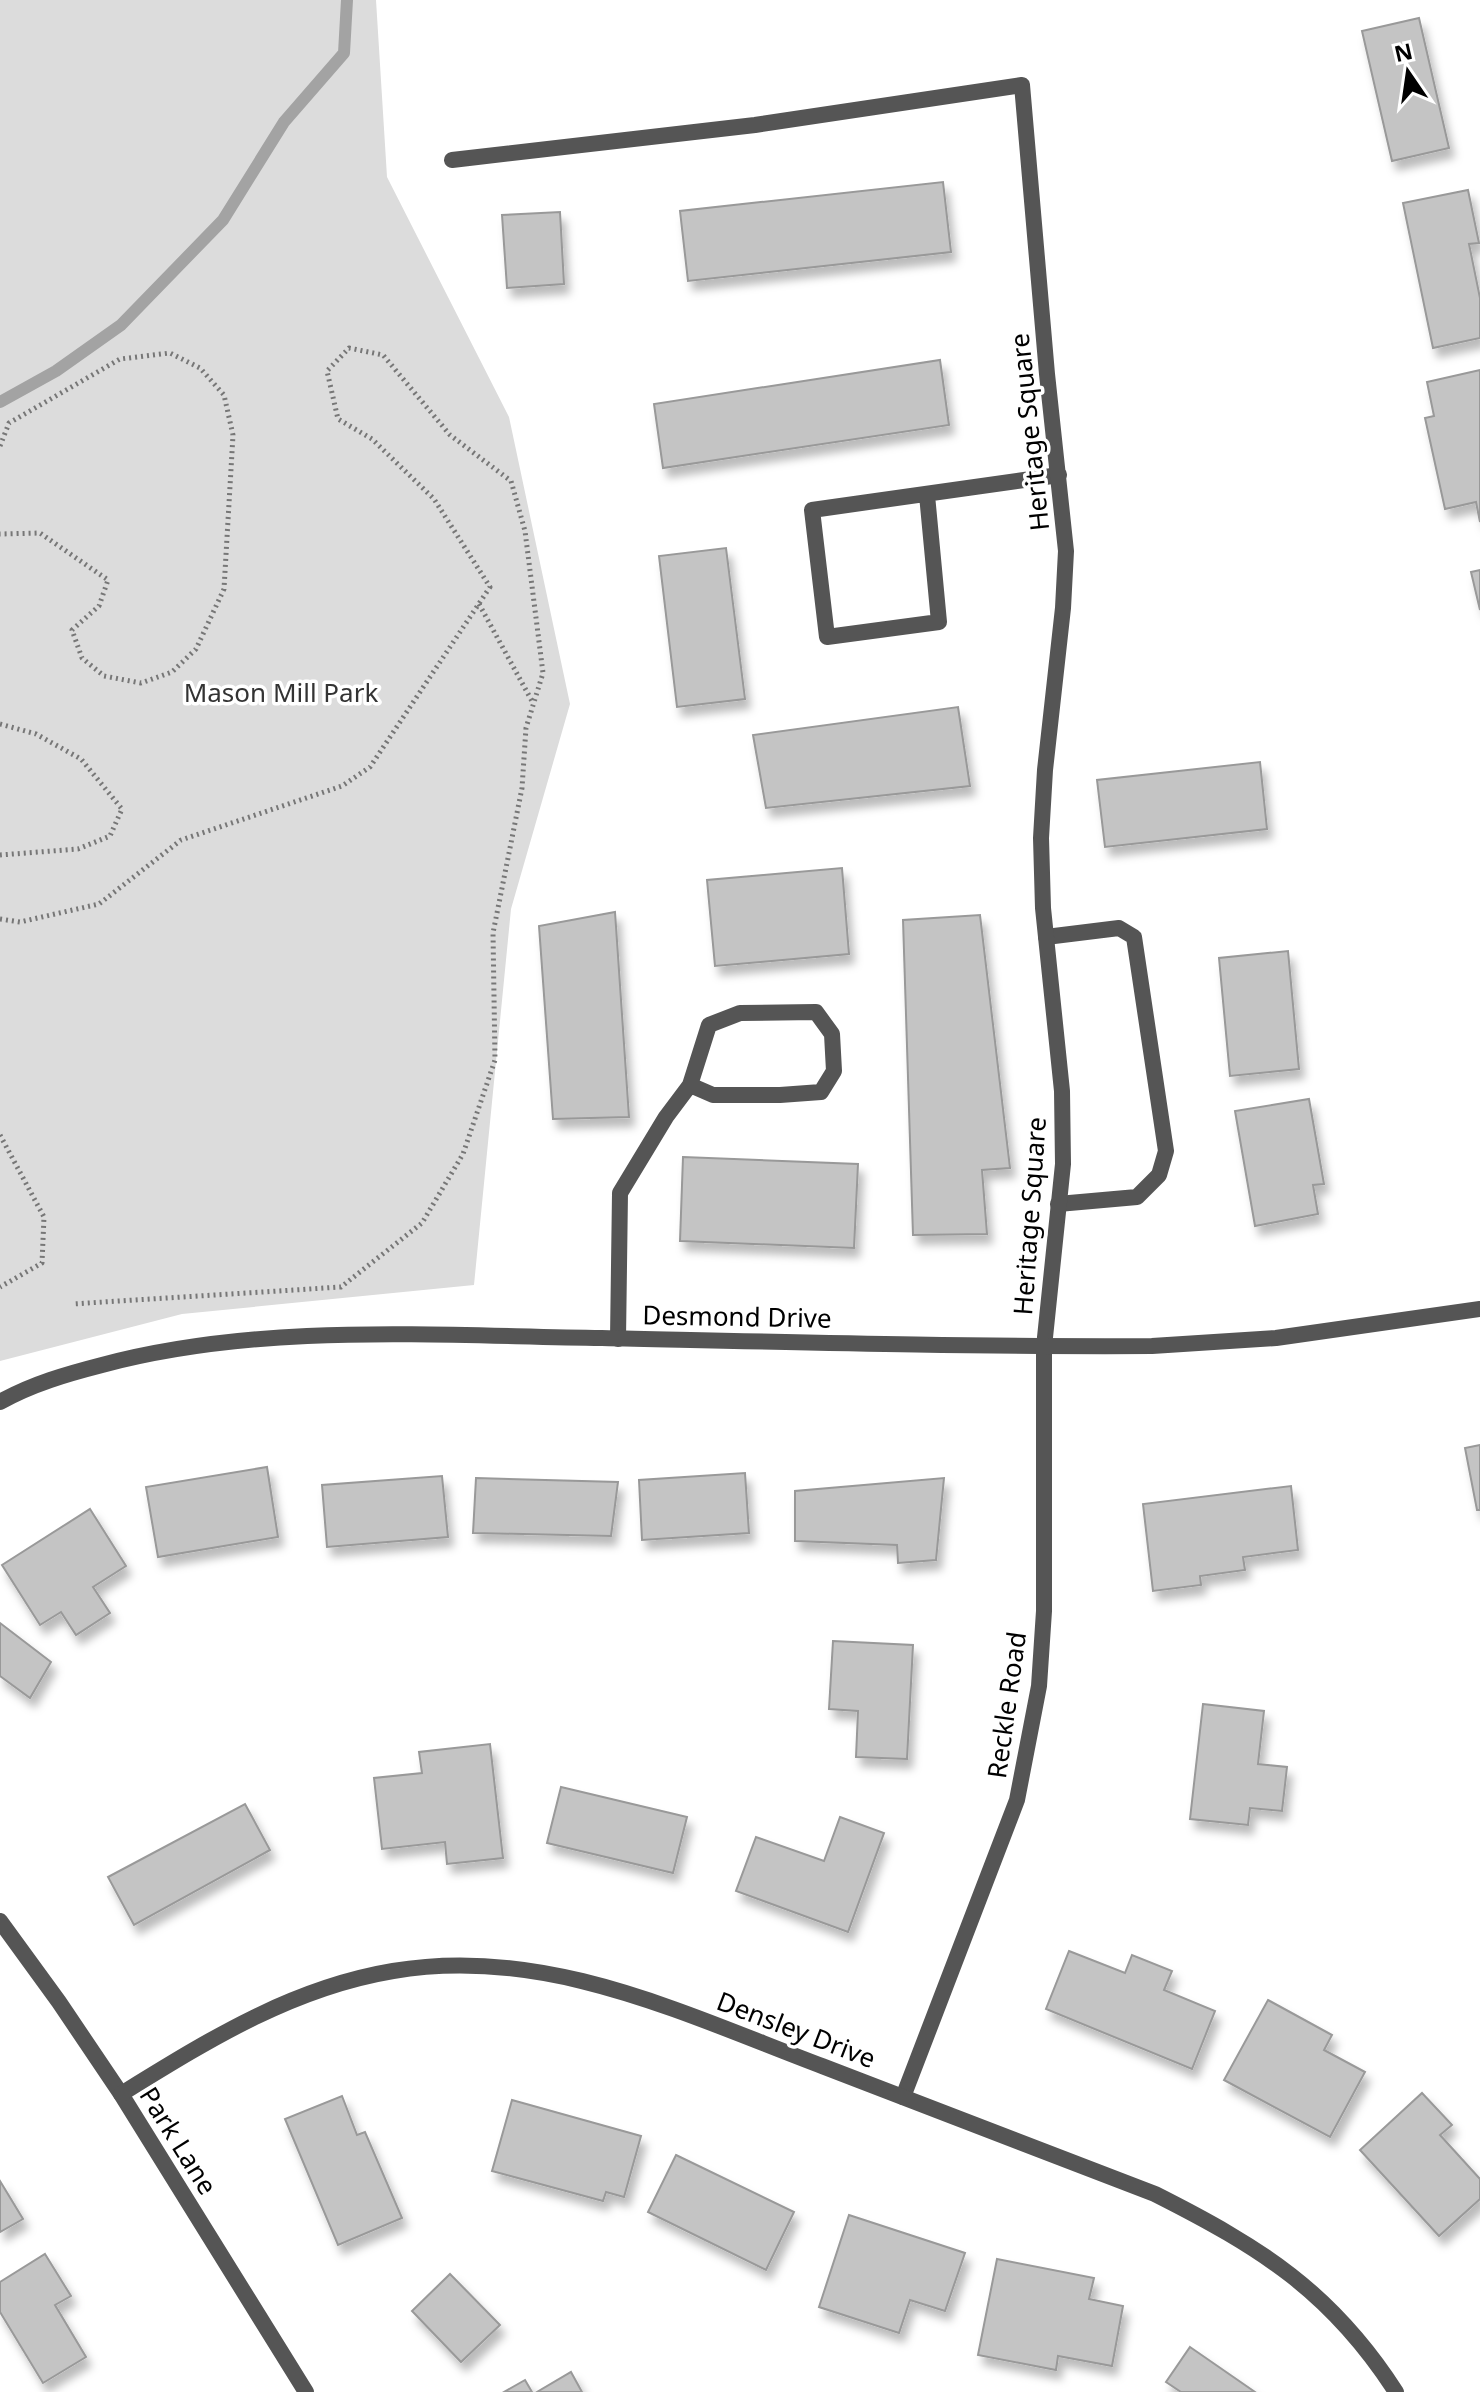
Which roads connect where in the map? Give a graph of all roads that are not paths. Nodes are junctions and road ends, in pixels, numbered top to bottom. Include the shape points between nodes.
1 (452, 160) dead end
2 (1059, 475) junction
3 (927, 495) junction
4 (1046, 937) junction
5 (690, 1085) junction
6 (1058, 1204) junction
7 (1480, 1309) edge
8 (618, 1339) junction
9 (1044, 1347) junction
10 (0, 1402) edge
11 (0, 1921) edge
12 (121, 2094) junction
13 (903, 2097) junction
14 (306, 2392) edge
15 (1396, 2392) edge

1 - 2 street, Heritage Square via 755,125 1022,85
2 - 3 street
2 - 4 street, Heritage Square via 1066,551 1041,838
3 - 3 street via 812,510 827,637 939,622
4 - 6 street, Heritage Square via 1062,1091
4 - 6 street via 1119,928 1134,937 1166,1151 1159,1175 1137,1197
5 - 5 street via 709,1025 740,1013 816,1012 832,1034 834,1071 821,1092 713,1095
5 - 8 street via 620,1193
6 - 9 street, Heritage Square
7 - 9 street, Desmond Drive via 1264,1339
8 - 9 street, Desmond Drive
8 - 10 street, Desmond Drive via 397,1335 238,1342 127,1358
9 - 13 street, Reckle Road via 1044,1611 1030,1745 1017,1800
11 - 12 street, Park Lane
12 - 13 street, Densley Drive via 213,2037 303,1994 393,1971 487,1964 579,1978 624,1991
12 - 14 street, Park Lane
13 - 15 street, Densley Drive via 1155,2194 1257,2250 1301,2280 1341,2319

